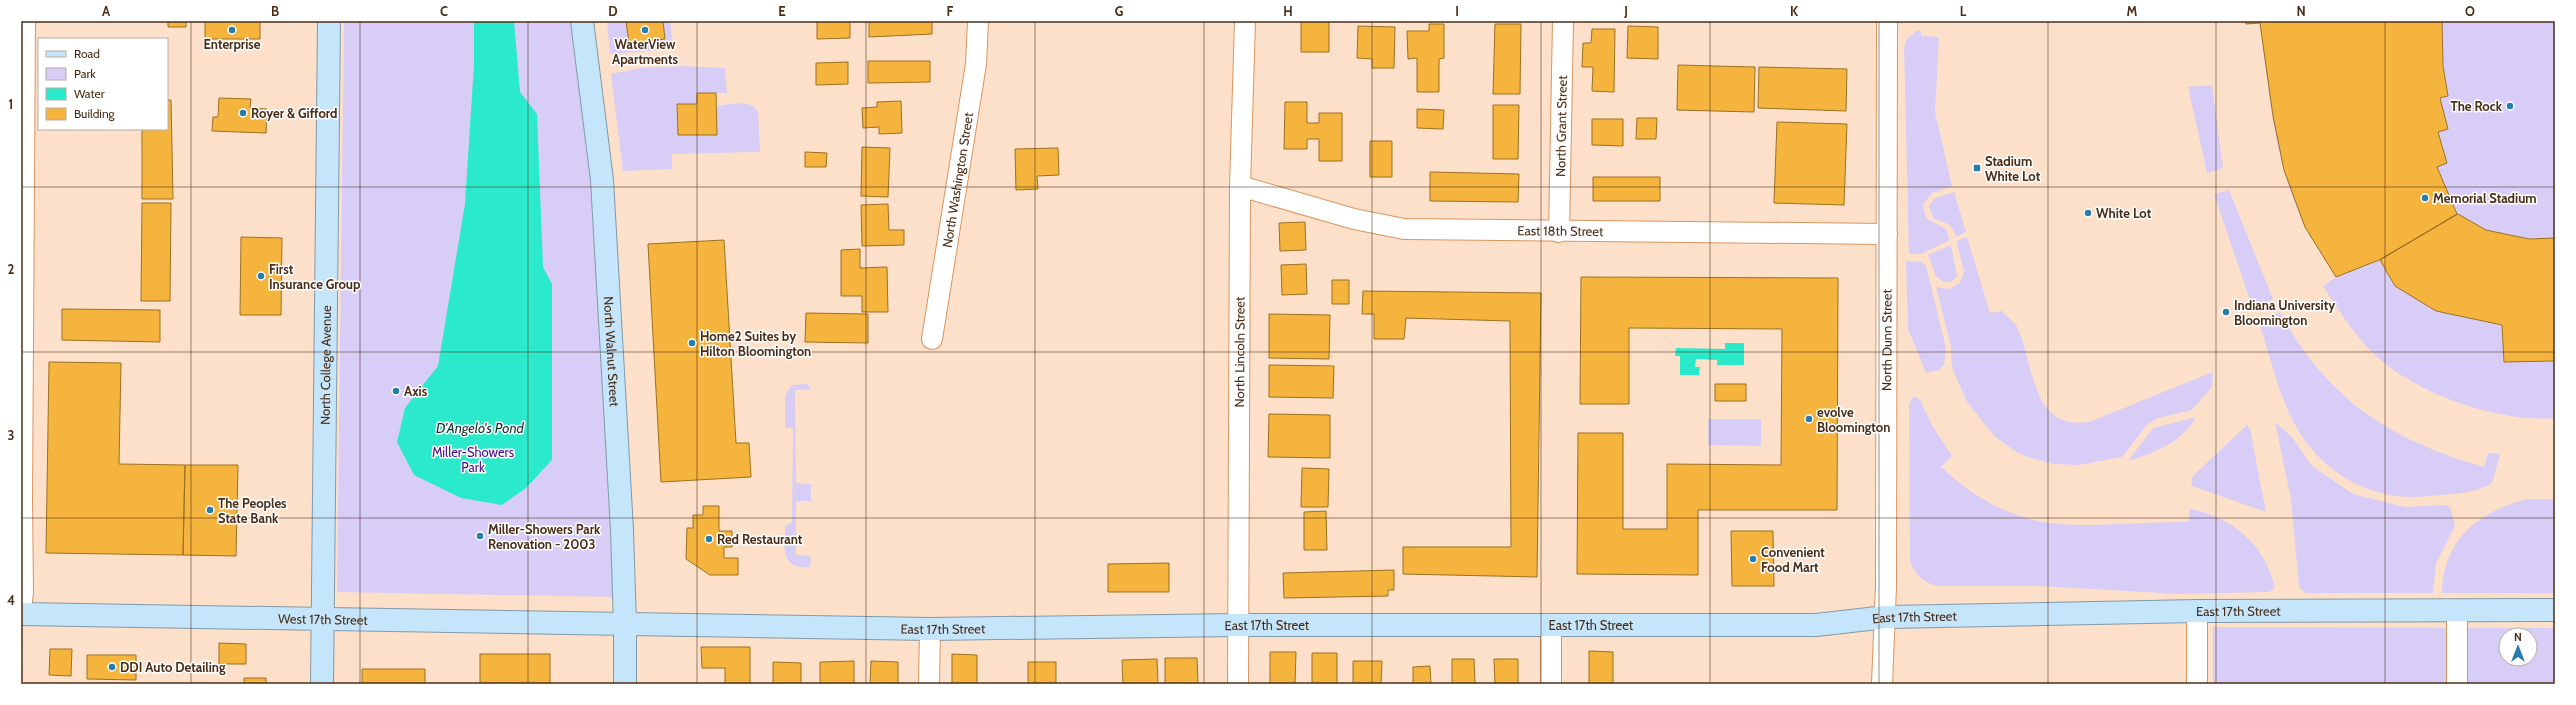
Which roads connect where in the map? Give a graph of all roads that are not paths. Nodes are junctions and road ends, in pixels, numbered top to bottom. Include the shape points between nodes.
1 (25, 21) edge
2 (329, 21) edge
3 (582, 21) edge
4 (978, 21) edge
5 (1245, 21) edge
6 (1563, 21) edge
7 (1886, 21) edge
8 (1240, 186) junction
9 (1559, 232) junction
10 (1886, 234) junction
11 (932, 339) dead end
12 (21, 610) edge
13 (2555, 610) edge
14 (2197, 611) junction
15 (2457, 611) junction
16 (21, 614) edge
17 (1886, 617) junction
18 (321, 620) junction
19 (625, 624) junction
20 (1238, 626) junction
21 (1551, 626) junction
22 (930, 629) junction
23 (322, 684) edge
24 (625, 684) edge
25 (930, 684) edge
26 (1238, 684) edge
27 (1550, 684) edge
28 (1882, 684) edge
29 (2197, 684) edge
30 (2457, 684) edge

1 - 12 street via 22,499 24,592
2 - 18 main road, North College Avenue
3 - 19 main road, North Walnut Street via 602,180
4 - 11 street, North Washington Street via 976,64
5 - 8 street, North Lincoln Street
6 - 9 street, North Grant Street
7 - 10 street, North Dunn Street
8 - 9 street, East 18th Street via 1354,219 1404,229
8 - 20 street, North Lincoln Street
9 - 10 street, East 18th Street
10 - 17 street, North Dunn Street
13 - 15 main road, East 17th Street
14 - 15 main road, East 17th Street
14 - 17 main road, East 17th Street
14 - 29 street
15 - 30 street
16 - 18 main road, West 17th Street
17 - 21 main road, East 17th Street via 1816,625
17 - 28 street, North Dunn Street
18 - 19 main road, West 17th Street
18 - 23 main road, North College Avenue
19 - 22 main road, East 17th Street
19 - 24 main road, North Walnut Street
20 - 21 main road, East 17th Street
20 - 22 main road, East 17th Street
20 - 26 street, North Lincoln Street
21 - 27 street
22 - 25 street

